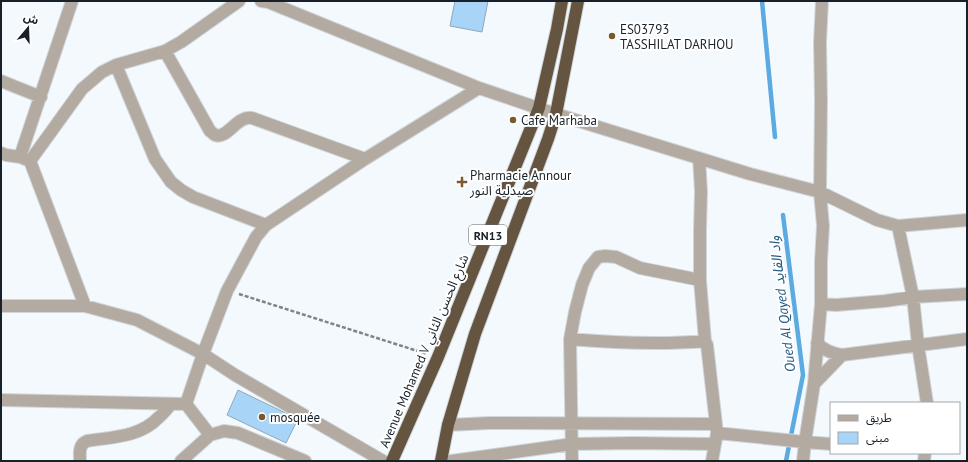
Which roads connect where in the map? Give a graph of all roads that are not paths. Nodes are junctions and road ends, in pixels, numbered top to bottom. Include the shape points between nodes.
1 (72, 1) edge
2 (239, 1) edge
3 (261, 1) edge
4 (562, 1) edge
5 (578, 1) edge
6 (822, 1) edge
7 (166, 51) junction
8 (116, 65) junction
9 (1, 81) edge
10 (479, 88) junction
11 (41, 97) junction
12 (539, 108) junction
13 (556, 114) junction
14 (3, 157) edge
15 (699, 158) junction
16 (25, 159) junction
17 (365, 159) junction
18 (820, 192) junction
19 (967, 220) edge
20 (266, 225) junction
21 (898, 226) junction
22 (700, 280) junction
23 (967, 294) edge
24 (913, 297) junction
25 (821, 304) junction
26 (1, 306) edge
27 (85, 306) junction
28 (570, 339) junction
29 (967, 340) edge
30 (705, 341) junction
31 (817, 343) junction
32 (918, 345) junction
33 (203, 354) junction
34 (842, 355) junction
35 (814, 384) junction
36 (1, 400) edge
37 (927, 402) edge
38 (171, 404) junction
39 (186, 404) junction
40 (572, 424) junction
41 (632, 424) junction
42 (448, 425) junction
43 (716, 434) junction
44 (210, 435) junction
45 (805, 442) junction
46 (632, 443) junction
47 (572, 444) junction
48 (830, 444) edge
49 (80, 461) edge
50 (181, 461) edge
51 (305, 461) edge
52 (383, 461) edge
53 (392, 461) edge
54 (441, 461) edge
55 (451, 461) edge
56 (572, 461) edge
57 (712, 461) edge
58 (803, 461) edge

1 - 11 street
2 - 7 street
3 - 10 street
4 - 12 highway, Avenue Mohamed V شارع الحسن الثاني / RN13
5 - 13 highway, RN13
6 - 18 street
7 - 8 street
7 - 17 street via 210,131 216,136 221,136 248,117
8 - 16 street via 102,72 82,90
8 - 20 street via 154,159 171,182 193,197
9 - 11 street
10 - 12 street
10 - 17 street
11 - 16 street
12 - 13 street
12 - 53 highway, Avenue Mohamed V شارع الحسن الثاني / RN13 via 438,357
13 - 15 street
13 - 42 highway, RN13 via 475,334
14 - 16 street
15 - 18 street
15 - 22 street
16 - 27 street
17 - 20 street
18 - 21 street via 877,220
18 - 25 street via 823,226
19 - 21 street
20 - 33 street via 256,237 227,291
21 - 24 street
22 - 28 street via 640,268 616,257 598,257 589,268 582,285
22 - 30 street
23 - 24 street
24 - 25 street via 836,305
24 - 32 street
25 - 31 street
26 - 27 street
27 - 33 street via 137,320
28 - 30 street via 664,344
28 - 40 street
29 - 32 street
30 - 43 street
31 - 34 street via 832,354
31 - 35 street
32 - 34 street
32 - 37 street
33 - 39 street
33 - 52 street
34 - 35 street
35 - 45 street
36 - 38 street
38 - 39 street
38 - 49 street via 145,429 129,435 84,442 80,447
39 - 44 street
40 - 41 street
40 - 42 street
40 - 47 street
41 - 43 street
41 - 46 street
42 - 54 highway, RN13
43 - 45 street
43 - 46 street
43 - 57 street
44 - 50 street
44 - 51 street via 224,431 238,433
45 - 48 street
45 - 58 street
46 - 47 street
47 - 55 street
47 - 56 street

